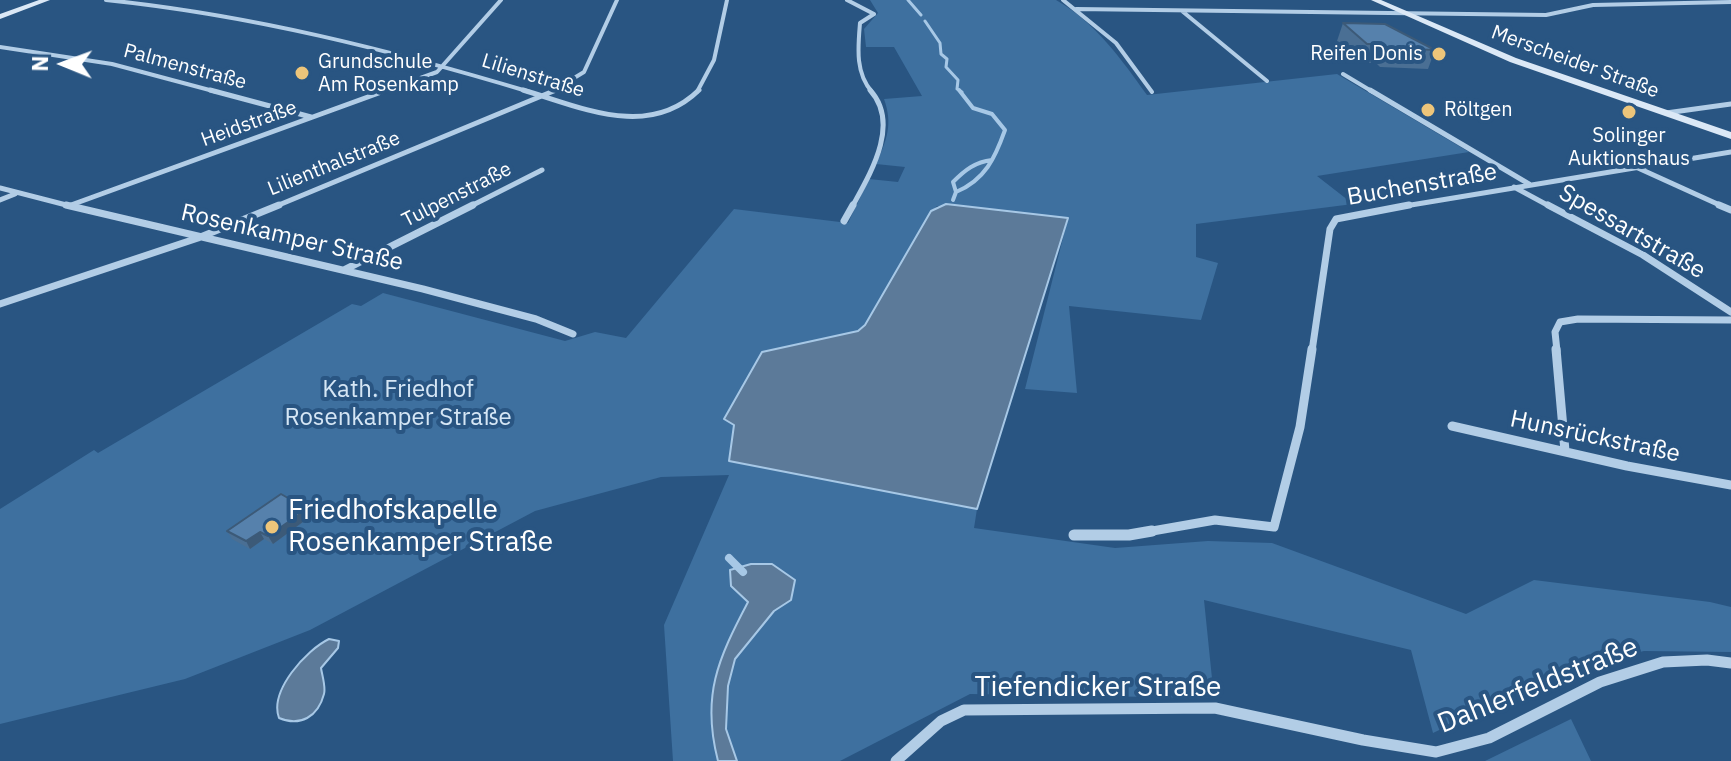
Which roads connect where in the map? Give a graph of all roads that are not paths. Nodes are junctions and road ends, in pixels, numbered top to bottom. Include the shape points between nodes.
1 (46, 0) edge
2 (106, 0) edge
3 (501, 0) edge
4 (617, 0) edge
5 (727, 0) edge
6 (847, 0) edge
7 (1063, 0) edge
8 (1375, 0) edge
9 (1731, 1) edge
10 (1076, 9) junction
11 (1181, 10) junction
12 (1410, 14) junction
13 (0, 17) edge
14 (0, 47) edge
15 (444, 67) junction
16 (1343, 74) dead end
17 (1267, 81) dead end
18 (1152, 92) dead end
19 (543, 96) junction
20 (1731, 104) edge
21 (1665, 114) junction
22 (312, 118) junction
23 (1731, 136) edge
24 (1731, 152) edge
25 (1638, 168) junction
26 (542, 170) dead end
27 (1530, 185) junction
28 (1514, 187) junction
29 (0, 188) edge
30 (15, 194) junction
31 (0, 200) edge
32 (71, 205) junction
33 (1731, 210) edge
34 (844, 221) dead end
35 (198, 238) junction
36 (344, 271) junction
37 (0, 304) edge
38 (1731, 312) edge
39 (1731, 320) edge
40 (573, 334) dead end
41 (1452, 426) dead end
42 (1565, 451) junction
43 (1731, 485) edge
44 (1074, 535) dead end
45 (1731, 663) edge
46 (1363, 740) joint
47 (896, 761) edge

1 - 13 main road
2 - 15 street, Lilienstraße via 336,37
3 - 15 street, Heidstraße
4 - 19 street, Lilienthalstraße via 584,72
5 - 19 street, Lilienstraße via 706,79 661,114 622,118
6 - 34 street via 874,14 860,23 860,72 884,116 883,141
7 - 10 street
8 - 12 main road, Merscheider Straße
9 - 12 street via 1604,5 1546,15
10 - 11 street
10 - 18 street via 1128,56
11 - 12 street
11 - 17 street
12 - 21 main road, Merscheider Straße via 1513,60
14 - 22 street, Palmenstraße via 112,64
15 - 19 street, Lilienstraße
15 - 22 street, Heidstraße
16 - 27 street
19 - 35 street, Lilienthalstraße
20 - 21 street
21 - 23 main road, Merscheider Straße
22 - 32 street, Heidstraße
24 - 25 street, Buchenstraße
25 - 27 street, Buchenstraße
25 - 33 street
26 - 36 street, Tulpenstraße
27 - 28 street, Buchenstraße
28 - 38 street, Spessartstraße via 1643,255
28 - 44 street, Buchenstraße via 1351,214 1331,224 1300,427 1274,527 1215,520 1129,535
29 - 30 street, Rosenkamper Straße
30 - 31 street
30 - 32 street, Rosenkamper Straße
32 - 35 street, Rosenkamper Straße
35 - 36 street, Rosenkamper Straße
35 - 37 street, Lilienthalstraße
36 - 40 street, Rosenkamper Straße via 536,319
39 - 42 street via 1560,322 1555,332
41 - 42 street, Hunsrückstraße
42 - 43 street, Hunsrückstraße
45 - 46 street, Dahlerfeldstraße via 1663,662 1600,682 1489,738 1436,752
46 - 47 street, Tiefendicker Straße via 1215,708 964,710 941,721

